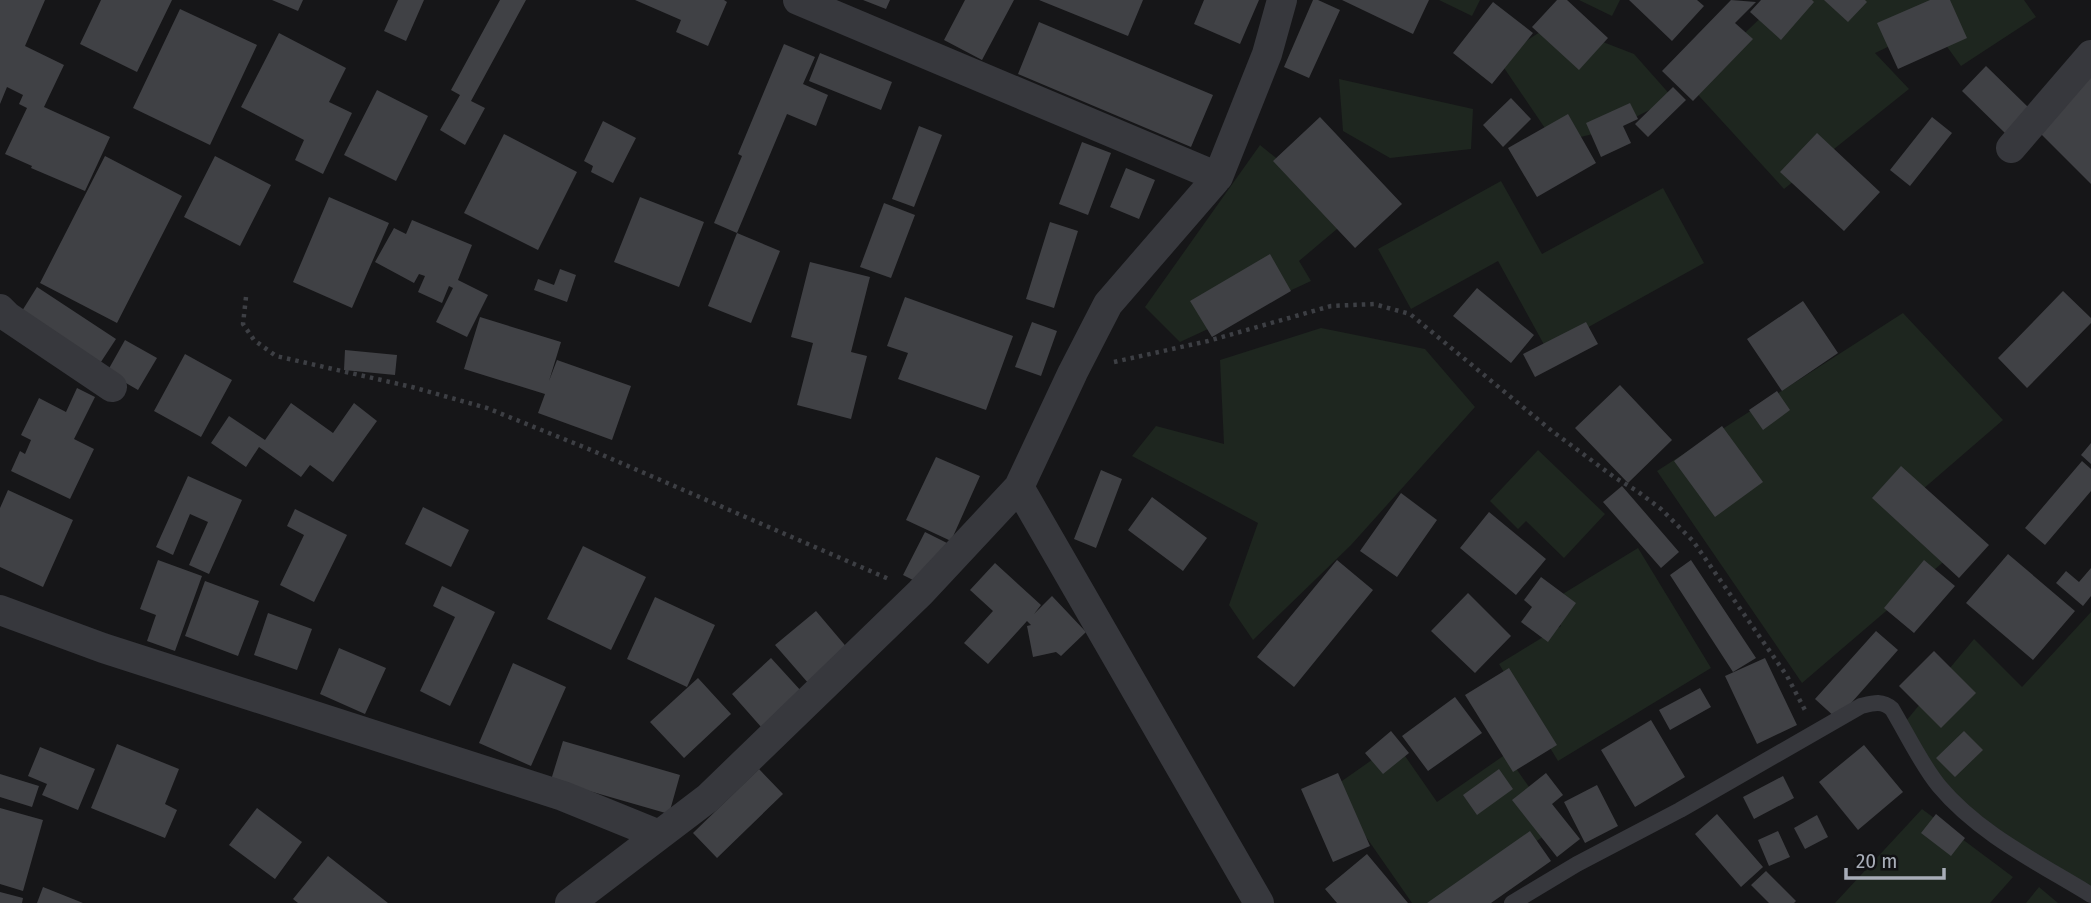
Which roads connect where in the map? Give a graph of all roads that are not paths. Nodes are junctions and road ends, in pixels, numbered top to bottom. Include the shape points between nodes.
1 (798, 0) edge
2 (1282, 0) edge
3 (2091, 55) edge
4 (2011, 148) dead end
5 (1218, 177) junction
6 (0, 309) edge
7 (112, 387) dead end
8 (1019, 488) junction
9 (0, 610) edge
10 (659, 835) junction
11 (2091, 895) edge
12 (570, 903) edge
13 (1259, 903) edge
14 (1512, 903) edge

1 - 5 street
2 - 5 street via 1267,54
3 - 4 street
5 - 8 street via 1108,304
6 - 7 street
8 - 10 street via 920,593 708,798
8 - 13 street
9 - 10 street via 103,648 563,796
10 - 12 street
11 - 14 lane via 1991,833 1955,804 1892,709 1885,703 1871,703

